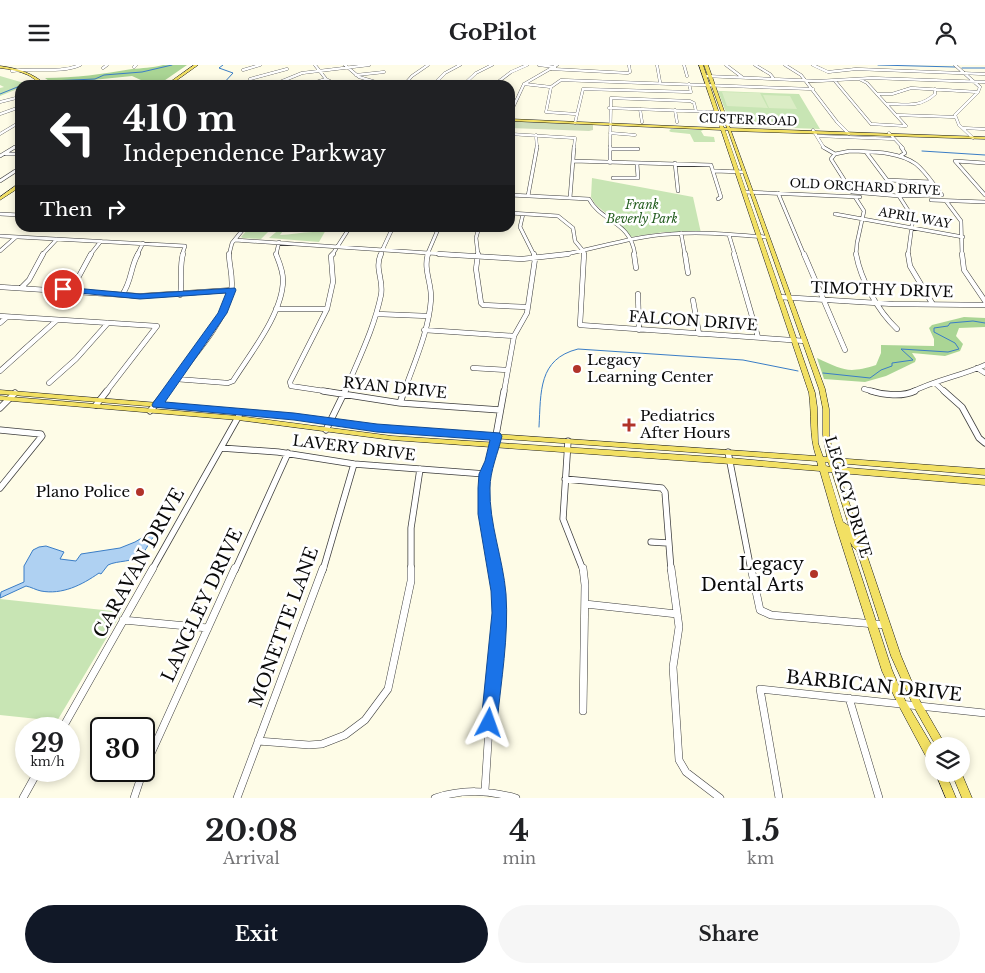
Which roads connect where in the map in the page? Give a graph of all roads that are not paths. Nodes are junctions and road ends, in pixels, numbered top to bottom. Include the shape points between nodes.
1 (51, 65) edge
2 (80, 65) edge
3 (107, 65) edge
4 (190, 65) edge
5 (196, 65) edge
6 (260, 65) edge
7 (285, 65) edge
8 (315, 65) edge
9 (369, 65) edge
10 (428, 65) edge
11 (460, 65) edge
12 (492, 65) edge
13 (527, 65) edge
14 (539, 65) edge
15 (629, 65) edge
16 (657, 65) edge
17 (684, 65) edge
18 (701, 65) edge
19 (706, 65) edge
20 (726, 65) edge
21 (755, 65) edge
22 (785, 65) edge
23 (814, 65) edge
24 (842, 65) edge
25 (955, 65) edge
26 (25, 66) edge
27 (345, 66) edge
28 (555, 67) edge
29 (0, 68) edge
30 (103, 68) dead end
31 (287, 69) junction
32 (17, 70) junction
33 (183, 70) junction
34 (189, 70) junction
35 (243, 70) dead end
36 (846, 70) junction
37 (12, 71) junction
38 (318, 71) junction
39 (384, 72) dead end
40 (965, 73) junction
41 (985, 74) edge
42 (296, 75) junction
43 (356, 75) junction
44 (34, 76) junction
45 (687, 76) dead end
46 (705, 76) junction
47 (710, 76) junction
48 (742, 77) junction
49 (31, 79) joint
50 (250, 79) dead end
51 (326, 79) joint
52 (774, 79) junction
53 (858, 79) junction
54 (39, 80) edge
55 (169, 80) edge
56 (175, 80) edge
57 (284, 80) edge
58 (323, 80) edge
59 (371, 80) edge
60 (408, 80) edge
61 (438, 80) edge
62 (468, 80) edge
63 (501, 80) edge
64 (806, 80) junction
65 (606, 81) junction
66 (835, 81) junction
67 (660, 82) junction
68 (975, 82) junction
69 (985, 82) edge
70 (524, 84) junction
71 (689, 84) junction
72 (708, 85) junction
73 (713, 85) junction
74 (551, 87) junction
75 (605, 89) junction
76 (813, 89) junction
77 (935, 89) junction
78 (978, 92) junction
79 (877, 95) junction
80 (517, 97) joint
81 (15, 98) edge
82 (0, 102) edge
83 (515, 103) edge
84 (887, 104) junction
85 (610, 108) junction
86 (15, 109) edge
87 (640, 109) junction
88 (675, 110) junction
89 (696, 111) junction
90 (717, 113) junction
91 (723, 113) junction
92 (0, 114) edge
93 (576, 114) junction
94 (897, 115) junction
95 (515, 117) edge
96 (955, 117) junction
97 (642, 121) dead end
98 (575, 122) junction
99 (677, 122) dead end
100 (610, 124) junction
101 (15, 125) edge
102 (723, 128) junction
103 (962, 128) junction
104 (729, 129) junction
105 (985, 129) edge
106 (610, 133) junction
107 (815, 133) junction
108 (848, 133) junction
109 (0, 134) edge
110 (515, 134) edge
111 (536, 135) junction
112 (635, 135) dead end
113 (891, 136) junction
114 (972, 137) junction
115 (985, 137) edge
116 (15, 146) edge
117 (610, 149) junction
118 (638, 149) dead end
119 (730, 150) junction
120 (737, 150) junction
121 (866, 152) junction
122 (1, 154) edge
123 (15, 154) edge
124 (835, 154) junction
125 (900, 156) junction
126 (573, 161) junction
127 (610, 163) junction
128 (675, 163) junction
129 (985, 163) edge
130 (637, 164) junction
131 (15, 171) edge
132 (714, 171) junction
133 (737, 172) junction
134 (744, 172) junction
135 (613, 179) dead end
136 (0, 181) edge
137 (931, 182) junction
138 (15, 188) edge
139 (678, 191) dead end
140 (744, 191) junction
141 (752, 192) junction
142 (15, 193) edge
143 (778, 193) junction
144 (515, 195) edge
145 (855, 195) junction
146 (985, 195) edge
147 (528, 196) junction
148 (570, 197) junction
149 (900, 197) junction
150 (0, 199) edge
151 (718, 199) dead end
152 (946, 201) junction
153 (985, 202) edge
154 (0, 204) edge
155 (515, 213) edge
156 (0, 214) edge
157 (522, 214) junction
158 (15, 215) edge
159 (835, 215) dead end
160 (863, 219) junction
161 (913, 228) junction
162 (241, 232) edge
163 (347, 232) edge
164 (391, 232) edge
165 (437, 232) edge
166 (478, 232) edge
167 (681, 233) junction
168 (729, 235) junction
169 (0, 236) edge
170 (16, 237) junction
171 (759, 237) junction
172 (767, 237) junction
173 (963, 237) junction
174 (57, 239) junction
175 (632, 239) junction
176 (235, 240) junction
177 (101, 241) junction
178 (279, 242) junction
179 (143, 243) junction
180 (338, 245) junction
181 (581, 250) junction
182 (0, 251) edge
183 (382, 251) junction
184 (426, 253) junction
185 (478, 256) junction
186 (535, 259) junction
187 (636, 267) dead end
188 (688, 273) dead end
189 (0, 287) edge
190 (20, 289) junction
191 (69, 290) junction
192 (232, 290) junction
193 (638, 294) dead end
194 (122, 295) junction
195 (180, 295) junction
196 (778, 297) junction
197 (789, 298) junction
198 (693, 299) dead end
199 (823, 300) junction
200 (877, 303) junction
201 (932, 303) junction
202 (985, 303) edge
203 (527, 307) junction
204 (276, 309) junction
205 (327, 309) junction
206 (377, 314) junction
207 (0, 316) edge
208 (428, 316) junction
209 (7, 317) junction
210 (57, 320) junction
211 (0, 323) edge
212 (108, 323) junction
213 (897, 329) dead end
214 (424, 330) junction
215 (639, 330) junction
216 (699, 334) junction
217 (514, 336) junction
218 (758, 337) junction
219 (794, 340) junction
220 (805, 341) junction
221 (845, 350) dead end
222 (985, 365) edge
223 (473, 368) dead end
224 (977, 368) junction
225 (507, 370) junction
226 (0, 371) edge
227 (985, 373) edge
228 (176, 379) junction
229 (49, 383) dead end
230 (935, 383) junction
231 (864, 389) dead end
232 (0, 392) edge
233 (14, 393) junction
234 (343, 395) junction
235 (0, 398) edge
236 (9, 399) junction
237 (98, 403) junction
238 (400, 403) junction
239 (814, 407) junction
240 (0, 408) edge
241 (154, 409) junction
242 (500, 409) junction
243 (826, 409) junction
244 (240, 415) junction
245 (331, 422) junction
246 (0, 430) edge
247 (326, 430) junction
248 (495, 440) junction
249 (568, 441) junction
250 (984, 443) edge
251 (221, 447) junction
252 (659, 448) junction
253 (567, 450) junction
254 (728, 452) junction
255 (288, 453) junction
256 (660, 457) junction
257 (819, 459) junction
258 (831, 459) junction
259 (731, 461) junction
260 (354, 464) junction
261 (924, 467) junction
262 (420, 469) junction
263 (823, 469) junction
264 (835, 471) junction
265 (985, 472) edge
266 (485, 474) junction
267 (928, 477) junction
268 (565, 479) junction
269 (985, 482) edge
270 (0, 488) edge
271 (839, 523) junction
272 (651, 542) dead end
273 (668, 543) junction
274 (862, 549) junction
275 (858, 580) junction
276 (873, 581) junction
277 (585, 604) junction
278 (677, 613) junction
279 (123, 620) junction
280 (871, 623) junction
281 (886, 625) junction
282 (208, 628) junction
283 (849, 698) junction
284 (902, 703) junction
285 (917, 704) junction
286 (583, 711) dead end
287 (985, 713) edge
288 (69, 717) edge
289 (936, 737) edge
290 (258, 741) junction
291 (155, 744) edge
292 (925, 744) edge
293 (32, 782) edge
294 (139, 782) edge
295 (944, 782) edge
296 (960, 782) edge
297 (485, 790) junction
298 (23, 798) edge
299 (134, 798) edge
300 (238, 798) edge
301 (435, 798) edge
302 (516, 798) edge
303 (720, 798) edge
304 (779, 798) edge
305 (879, 798) edge
306 (951, 798) edge
307 (967, 798) edge

1 - 26 street
2 - 32 street via 71,70
3 - 30 street
4 - 33 main road
5 - 34 main road
6 - 35 street
7 - 31 street
8 - 38 street
9 - 27 street
10 - 60 street
11 - 61 street
12 - 62 street
13 - 63 street
14 - 28 street
15 - 28 street via 628,73
16 - 67 street
17 - 45 street
18 - 46 main road, LEGACY DRIVE
19 - 47 main road, LEGACY DRIVE
20 - 48 street
21 - 52 street
22 - 64 street
23 - 36 street via 826,71
24 - 36 street
25 - 40 street
27 - 38 street
27 - 43 street
28 - 70 street
29 - 32 main road
29 - 37 main road
31 - 42 street
31 - 50 street
32 - 37 street
32 - 44 main road
33 - 34 main road
33 - 55 main road
34 - 56 main road
36 - 40 street
37 - 49 main road
38 - 42 street
38 - 51 street
39 - 43 street
40 - 41 street
40 - 68 street
42 - 57 street
43 - 59 street
44 - 49 main road
44 - 54 main road
46 - 47 street
46 - 72 main road, LEGACY DRIVE
47 - 48 street
47 - 73 main road, LEGACY DRIVE
48 - 52 street
51 - 58 street
52 - 64 street
53 - 66 street
53 - 68 street
53 - 79 street
64 - 66 street
64 - 76 street
65 - 67 street
65 - 74 street via 564,79
65 - 75 street
66 - 94 street via 871,123 906,126
67 - 71 street
68 - 69 street
68 - 78 street via 980,87
70 - 74 street
70 - 80 street
71 - 72 street
71 - 75 street via 691,91
72 - 73 street
72 - 90 main road, LEGACY DRIVE
73 - 76 street
73 - 91 main road, LEGACY DRIVE
74 - 93 street via 546,112
75 - 93 street via 582,90
76 - 108 street
77 - 78 street
77 - 79 street via 909,88
77 - 84 street via 936,94 923,103
78 - 96 street
79 - 84 street
80 - 83 street
81 - 82 street
84 - 94 street
85 - 87 street
85 - 89 street via 610,99 692,102
85 - 100 street
86 - 92 street
87 - 88 street
87 - 97 street
88 - 89 street
88 - 99 street
89 - 90 street
90 - 91 main road
90 - 102 main road, LEGACY DRIVE
91 - 104 main road, LEGACY DRIVE
93 - 98 street
94 - 96 street
95 - 98 main road, CUSTER ROAD
96 - 103 street
98 - 100 main road, CUSTER ROAD
100 - 102 main road, CUSTER ROAD
100 - 106 street
101 - 109 street
102 - 104 main road, CUSTER ROAD
102 - 119 main road, LEGACY DRIVE
103 - 105 street
103 - 114 street
104 - 107 main road, CUSTER ROAD
104 - 120 main road, LEGACY DRIVE
106 - 112 street
106 - 117 street
107 - 108 main road, CUSTER ROAD
107 - 113 street
107 - 124 street via 824,148
108 - 113 main road, CUSTER ROAD
110 - 111 street
111 - 126 street via 574,137
111 - 147 street
113 - 114 main road, CUSTER ROAD
113 - 125 street via 905,153
114 - 115 main road, CUSTER ROAD
116 - 122 street
117 - 118 street
117 - 127 street
119 - 120 main road
119 - 133 main road, LEGACY DRIVE
120 - 134 main road, LEGACY DRIVE
121 - 124 street
121 - 125 street
121 - 137 street via 887,180
122 - 123 street
124 - 145 street via 831,161
125 - 137 street via 915,164
126 - 127 street
126 - 148 street
127 - 130 street
128 - 130 street
128 - 132 street via 711,165
128 - 139 street
129 - 146 street via 955,161
130 - 135 street via 638,177
131 - 136 street
132 - 133 street
132 - 151 street via 721,197
133 - 134 street
133 - 140 main road, LEGACY DRIVE
134 - 141 main road, LEGACY DRIVE
137 - 149 street via 941,196
138 - 150 main road
140 - 141 street, OLD ORCHARD DRIVE
140 - 171 main road, LEGACY DRIVE
141 - 143 street, OLD ORCHARD DRIVE
141 - 172 main road, LEGACY DRIVE
142 - 154 main road
143 - 145 street, OLD ORCHARD DRIVE
143 - 199 street
144 - 147 street
145 - 149 street, OLD ORCHARD DRIVE
145 - 160 street via 863,208
147 - 148 street
148 - 175 street via 589,199
149 - 152 street, OLD ORCHARD DRIVE
149 - 161 street via 913,215
152 - 153 street, OLD ORCHARD DRIVE
152 - 173 street via 959,217
155 - 157 street
156 - 158 street
157 - 181 street via 556,215 565,220 573,228 574,241
157 - 186 street via 520,227
159 - 160 street, APRIL WAY
160 - 161 street, APRIL WAY
160 - 200 street via 856,257
161 - 173 street, APRIL WAY
161 - 201 street via 908,257 910,267
162 - 176 street
163 - 180 street
164 - 183 street
165 - 184 street
166 - 185 street
167 - 168 street
167 - 175 street
167 - 188 street
168 - 171 street
168 - 218 street
169 - 170 street
170 - 174 street
170 - 182 street
171 - 172 street
171 - 196 main road, LEGACY DRIVE
172 - 197 main road, LEGACY DRIVE
173 - 202 street via 964,270
174 - 177 street
174 - 190 street via 41,256 29,280
175 - 181 street
175 - 187 street
176 - 178 street
176 - 192 street via 229,257 234,275
177 - 179 street
177 - 191 street
178 - 180 street
178 - 204 street via 276,254 282,265 283,284
179 - 194 street via 133,263 127,290
179 - 195 street via 185,246 180,263
180 - 183 street
180 - 205 street via 330,260 333,282
181 - 186 street
181 - 215 street, FALCON DRIVE via 584,252 580,325
183 - 184 street
183 - 206 street via 377,261 382,291
184 - 185 street
184 - 208 street via 425,262 432,286
185 - 186 street
185 - 203 street via 476,269 480,303
186 - 203 street
189 - 190 street
190 - 191 street
191 - 194 street
192 - 195 street
192 - 228 street via 223,313
193 - 215 street
194 - 195 street
196 - 197 street, TIMOTHY DRIVE
196 - 219 main road, LEGACY DRIVE
197 - 199 street, TIMOTHY DRIVE
197 - 220 main road, LEGACY DRIVE
198 - 216 street
199 - 200 street, TIMOTHY DRIVE
199 - 221 street
200 - 201 street, TIMOTHY DRIVE
200 - 213 street via 888,323
201 - 202 street, TIMOTHY DRIVE
203 - 217 street
204 - 205 street
204 - 228 street via 233,381
205 - 234 street, RYAN DRIVE via 290,384
206 - 208 street
206 - 234 street
207 - 209 street
208 - 214 street
209 - 210 street
209 - 211 street
210 - 212 street
210 - 226 street
212 - 229 street
212 - 237 street via 156,326
214 - 217 street
214 - 238 street
215 - 216 street, FALCON DRIVE
216 - 218 street, FALCON DRIVE
217 - 225 street
218 - 219 street, FALCON DRIVE
219 - 220 street, FALCON DRIVE
219 - 239 main road, LEGACY DRIVE
220 - 243 main road, LEGACY DRIVE
222 - 224 street
223 - 225 street
224 - 227 street
224 - 230 street
225 - 242 street
228 - 241 street
230 - 231 street via 902,395
230 - 250 street via 962,407
232 - 233 main road
233 - 236 street
233 - 237 main road
234 - 238 street, RYAN DRIVE
234 - 245 street
235 - 236 main road
236 - 237 main road
236 - 240 street
237 - 241 main road
238 - 242 street, RYAN DRIVE
239 - 243 main road
239 - 257 main road, LEGACY DRIVE via 813,431
241 - 244 main road
242 - 248 street
243 - 258 main road, LEGACY DRIVE via 826,435
244 - 245 main road
244 - 247 main road
244 - 251 street, CARAVAN DRIVE
245 - 247 street
245 - 248 main road
246 - 270 street via 41,434 42,437
247 - 248 main road via 392,437
248 - 249 main road
248 - 253 main road
248 - 266 street
249 - 252 main road
249 - 253 street
251 - 255 street, LAVERY DRIVE
251 - 279 street, CARAVAN DRIVE
252 - 254 main road
252 - 256 main road
253 - 256 main road
253 - 268 street
254 - 257 main road
254 - 259 street
255 - 260 street, LAVERY DRIVE
255 - 282 street, LANGLEY DRIVE
256 - 259 main road
257 - 258 main road
257 - 263 main road, LEGACY DRIVE
258 - 261 main road
258 - 264 main road, LEGACY DRIVE
259 - 263 main road
259 - 280 street via 760,610 771,615
260 - 262 street, LAVERY DRIVE
260 - 290 street, MONETTE LANE via 318,585
261 - 265 main road
261 - 267 main road
262 - 266 street, LAVERY DRIVE
262 - 290 street via 411,528 411,581 388,689 382,700 367,719 344,736 328,742 311,745
263 - 264 main road
263 - 271 main road, LEGACY DRIVE
264 - 267 main road
264 - 274 main road, LEGACY DRIVE
266 - 297 street via 484,514 499,613
267 - 269 main road
268 - 273 street via 662,488 665,492
268 - 277 street via 564,519 582,565
271 - 274 main road via 848,528 856,545
271 - 275 main road, LEGACY DRIVE
272 - 273 street
273 - 278 street
274 - 276 main road, LEGACY DRIVE
275 - 276 main road
275 - 280 main road, LEGACY DRIVE
276 - 281 main road, LEGACY DRIVE
277 - 278 street
277 - 286 street
278 - 303 street via 679,627 673,676 679,760 686,772
279 - 282 street
279 - 288 street, CARAVAN DRIVE
280 - 281 street
280 - 284 main road, LEGACY DRIVE
281 - 285 main road, LEGACY DRIVE
282 - 291 street, LANGLEY DRIVE
283 - 284 street, BARBICAN DRIVE
283 - 304 street, BARBICAN DRIVE via 760,689
283 - 305 street
284 - 285 street, BARBICAN DRIVE
284 - 292 main road, LEGACY DRIVE
285 - 287 street, BARBICAN DRIVE
285 - 289 main road, LEGACY DRIVE
290 - 300 street, MONETTE LANE
293 - 298 street
294 - 299 street, LANGLEY DRIVE
295 - 306 main road
296 - 307 main road
297 - 301 street via 453,792
297 - 302 street

